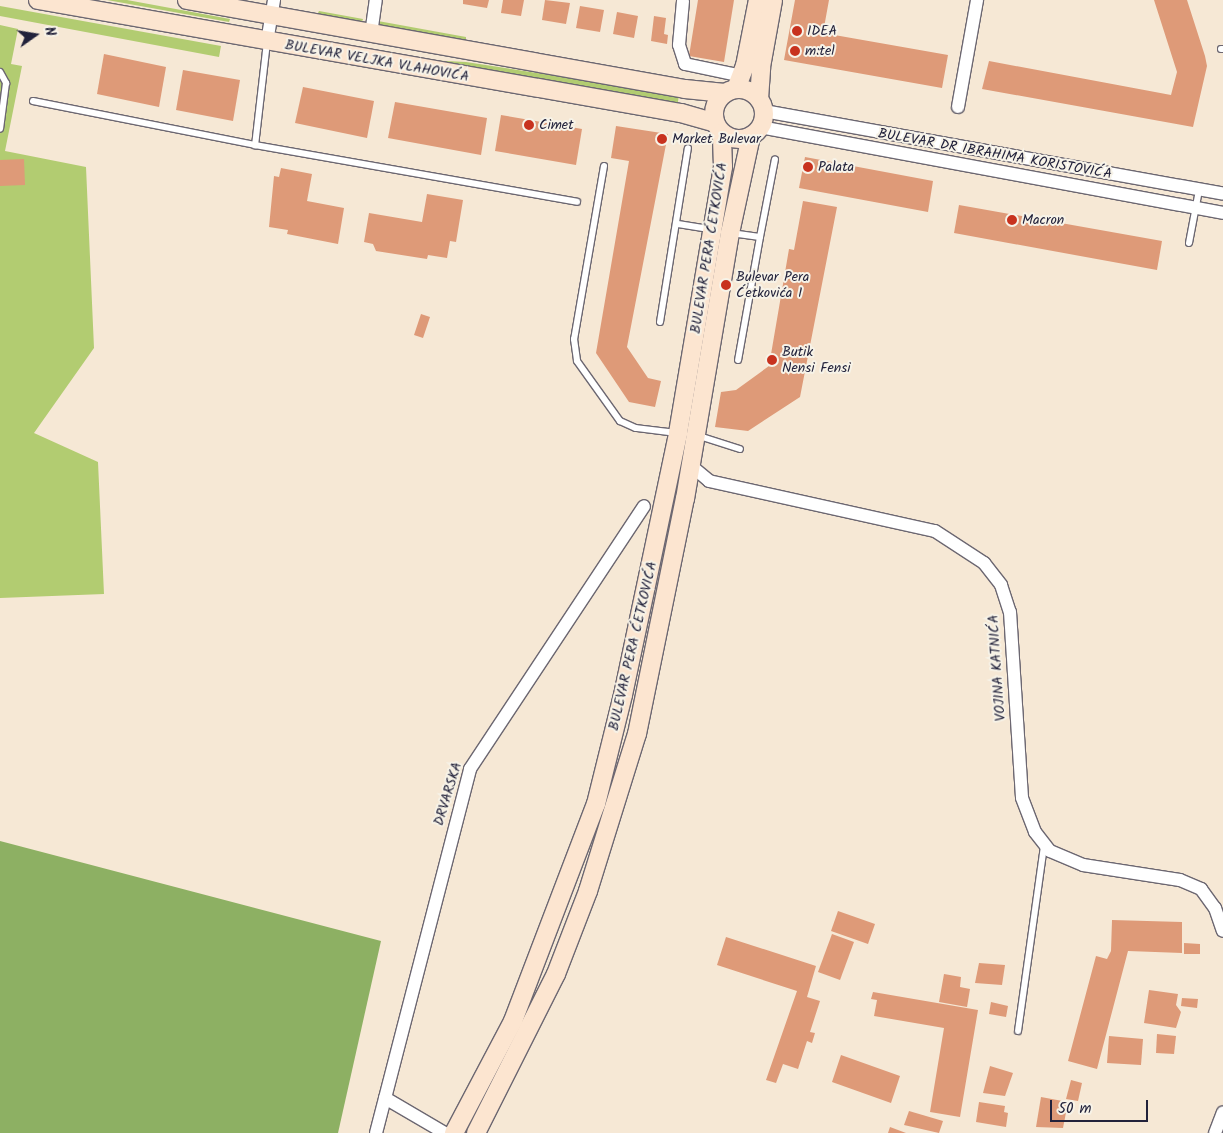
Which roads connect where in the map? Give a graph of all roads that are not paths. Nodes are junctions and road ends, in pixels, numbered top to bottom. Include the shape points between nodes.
1 (38, 0) edge
2 (187, 0) edge
3 (376, 0) edge
4 (681, 0) edge
5 (758, 0) edge
6 (773, 0) edge
7 (977, 0) edge
8 (272, 8) edge
9 (371, 34) junction
10 (267, 42) junction
11 (0, 72) edge
12 (734, 86) junction
13 (33, 101) dead end
14 (958, 107) dead end
15 (759, 118) junction
16 (0, 128) edge
17 (719, 128) junction
18 (255, 144) junction
19 (688, 148) dead end
20 (775, 159) dead end
21 (604, 166) dead end
22 (1199, 190) junction
23 (1223, 194) edge
24 (576, 202) dead end
25 (1195, 207) junction
26 (1223, 213) edge
27 (678, 224) junction
28 (712, 229) junction
29 (730, 232) junction
30 (760, 237) junction
31 (1188, 243) dead end
32 (660, 322) dead end
33 (738, 360) dead end
34 (686, 434) junction
35 (740, 449) dead end
36 (689, 464) junction
37 (644, 506) dead end
38 (1044, 843) junction
39 (1223, 931) edge
40 (1018, 1030) dead end
41 (385, 1098) junction
42 (1223, 1112) edge
43 (376, 1133) edge
44 (445, 1133) edge
45 (454, 1133) edge
46 (476, 1133) edge
47 (1215, 1133) edge

1 - 10 main road, BULEVAR VELJKA VLAHOVIĆA
2 - 8 main road, BULEVAR VELJKA VLAHOVIĆA
3 - 9 street
4 - 12 street via 679,45 685,64
5 - 12 main road
6 - 15 main road, BULEVAR PERA ĆETKOVIĆA via 761,67
7 - 14 street
8 - 9 main road, BULEVAR VELJKA VLAHOVIĆA
8 - 10 street
9 - 12 main road, BULEVAR VELJKA VLAHOVIĆA
10 - 17 main road, BULEVAR VELJKA VLAHOVIĆA via 681,113
10 - 18 lane
11 - 16 lane via 6,82
12 - 15 main road via 749,91
12 - 17 main road via 716,103
13 - 18 lane
15 - 17 main road via 736,139
15 - 22 street, BULEVAR DR IBRAHIMA KORISTOVIĆA
15 - 25 street, BULEVAR DR IBRAHIMA KORISTOVIĆA
15 - 29 main road, BULEVAR PERA ĆETKOVIĆA
17 - 28 main road, BULEVAR PERA ĆETKOVIĆA via 723,167
18 - 24 lane
19 - 27 lane
20 - 30 lane
21 - 34 lane via 574,339 576,360 620,421 636,428
22 - 23 street, BULEVAR DR IBRAHIMA KORISTOVIĆA
22 - 25 lane
25 - 26 street, BULEVAR DR IBRAHIMA KORISTOVIĆA
25 - 31 lane
27 - 28 lane
27 - 32 lane
28 - 34 main road, BULEVAR PERA ĆETKOVIĆA
29 - 30 lane
29 - 34 main road, BULEVAR PERA ĆETKOVIĆA
30 - 33 lane
34 - 35 lane
34 - 36 main road, BULEVAR PERA ĆETKOVIĆA
34 - 45 main road, BULEVAR PERA ĆETKOVIĆA via 596,804 513,1021
36 - 38 street, VOJINA KATNIĆA via 708,481 934,532 984,563 1000,585 1010,612 1022,798 1034,832
36 - 46 main road, BULEVAR PERA ĆETKOVIĆA via 685,499 638,734 588,891 556,974
37 - 41 street, DRVARSKA via 470,768
38 - 39 street, VOJINA KATNIĆA via 1050,851 1083,865 1180,880 1201,889 1216,908
38 - 40 lane
41 - 43 street, DRVARSKA
41 - 44 street
42 - 47 street

